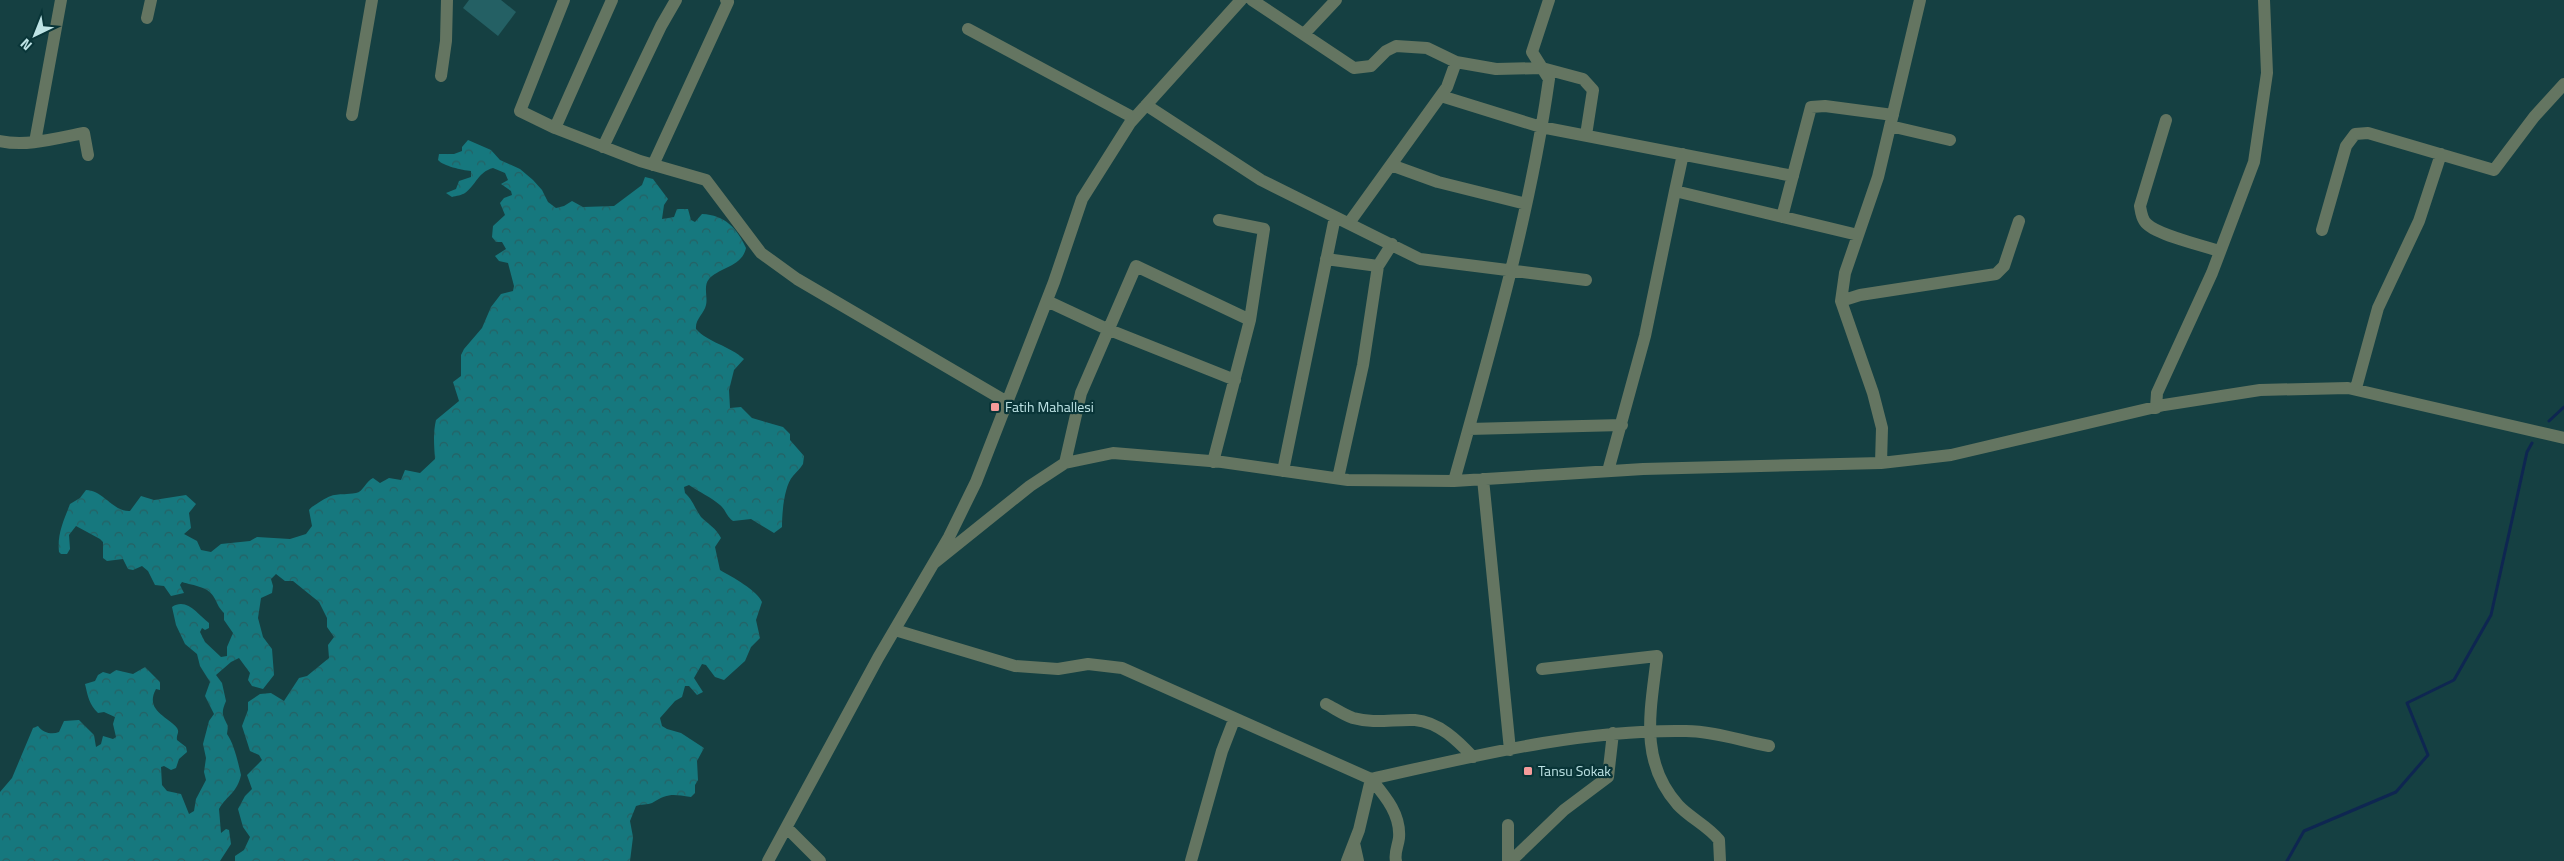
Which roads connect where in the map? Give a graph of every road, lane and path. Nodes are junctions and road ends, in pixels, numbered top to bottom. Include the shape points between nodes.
1 (61, 0) edge
2 (151, 0) edge
3 (372, 0) edge
4 (447, 0) edge
5 (564, 0) edge
6 (612, 0) edge
7 (676, 0) edge
8 (726, 0) edge
9 (1241, 0) edge
10 (1252, 0) edge
11 (1336, 0) edge
12 (1549, 0) edge
13 (1920, 0) edge
14 (2264, 0) edge
15 (147, 18) dead end
16 (968, 29) dead end
17 (1304, 34) junction
18 (1456, 62) junction
19 (1542, 68) junction
20 (441, 76) dead end
21 (2564, 84) edge
22 (1441, 96) junction
23 (1146, 105) junction
24 (352, 115) dead end
25 (1134, 118) junction
26 (2166, 120) dead end
27 (1892, 121) junction
28 (1541, 127) junction
29 (555, 128) junction
30 (1586, 135) junction
31 (1950, 140) dead end
32 (0, 141) edge
33 (35, 142) junction
34 (603, 147) junction
35 (1683, 154) junction
36 (2441, 154) junction
37 (88, 155) dead end
38 (1391, 164) junction
39 (653, 165) junction
40 (1793, 176) junction
41 (1674, 191) junction
42 (1526, 204) junction
43 (1335, 217) junction
44 (1782, 217) junction
45 (1219, 220) dead end
46 (2019, 221) dead end
47 (1349, 223) junction
48 (2322, 230) dead end
49 (1858, 235) junction
50 (1392, 244) junction
51 (2220, 251) junction
52 (1326, 259) junction
53 (1378, 266) junction
54 (1512, 270) junction
55 (1586, 280) dead end
56 (1047, 301) junction
57 (1840, 301) junction
58 (1250, 320) junction
59 (1107, 329) junction
60 (1234, 380) junction
61 (2356, 388) junction
62 (1008, 402) junction
63 (2156, 408) junction
64 (1622, 425) junction
65 (1469, 429) junction
66 (2564, 438) edge
67 (1214, 462) junction
68 (1065, 463) junction
69 (1881, 463) junction
70 (1283, 471) junction
71 (1608, 471) junction
72 (1338, 478) junction
73 (1483, 479) junction
74 (1454, 481) junction
75 (934, 563) junction
76 (895, 630) junction
77 (1542, 669) dead end
78 (1326, 704) dead end
79 (1234, 720) junction
80 (1649, 732) junction
81 (1613, 733) junction
82 (1769, 746) dead end
83 (1510, 750) junction
84 (1473, 757) junction
85 (1371, 779) junction
86 (1508, 825) dead end
87 (787, 828) junction
88 (1354, 843) junction
89 (768, 861) edge
90 (820, 861) edge
91 (1191, 861) edge
92 (1346, 861) edge
93 (1358, 861) edge
94 (1396, 861) edge
95 (1510, 861) edge
96 (1720, 861) edge

1 - 33 street
2 - 15 street
3 - 24 street
4 - 20 street
5 - 29 street via 520,111
6 - 29 street
7 - 34 street
8 - 39 street via 728,2
9 - 23 street
10 - 17 street
11 - 17 street
12 - 19 street via 1532,52
13 - 27 street
14 - 51 street via 2267,74 2254,162
16 - 25 street
17 - 18 street via 1354,68 1371,66 1396,46 1428,48
18 - 19 street via 1496,69
18 - 22 street
19 - 28 street via 1548,79
19 - 30 street via 1590,85 1593,90
21 - 36 street via 2494,170
22 - 28 street
22 - 38 street
23 - 25 street
23 - 43 street via 1261,180
25 - 56 street via 1082,199
26 - 51 street via 2140,206 2141,213 2146,224 2158,231
27 - 31 street
27 - 40 street via 1825,106 1811,107
27 - 49 street via 1878,178
28 - 30 street
28 - 42 street
29 - 34 street
30 - 35 street
32 - 33 street via 11,144
33 - 37 street via 84,134
34 - 39 street
35 - 40 street
35 - 41 street
36 - 48 street via 2368,133 2354,134 2346,146
36 - 61 street via 2419,221 2378,308
38 - 42 street via 1438,182
38 - 47 street
39 - 62 street via 706,180 761,253 798,279
40 - 44 street
41 - 44 street
41 - 64 street via 1645,336
42 - 54 street
43 - 47 street
43 - 52 street
44 - 49 street
45 - 58 street via 1264,229
46 - 57 street via 2004,266 1996,274 1860,295
47 - 50 street
49 - 57 street via 1845,273
50 - 53 street
50 - 54 street via 1420,258
51 - 63 street via 2157,393
52 - 53 street
52 - 70 street
53 - 72 street via 1363,365
54 - 55 street
54 - 65 street
56 - 59 street
56 - 62 street
57 - 69 street via 1882,428
58 - 59 street via 1136,266
58 - 60 street
59 - 60 street
59 - 68 street via 1081,393
60 - 67 street
61 - 63 street via 2260,390
61 - 66 street
62 - 75 street via 976,482
63 - 69 street via 1950,455
64 - 65 street
64 - 71 street
65 - 74 street
67 - 68 street via 1113,453
67 - 70 street
68 - 75 street via 1030,486
69 - 71 street
70 - 72 street
71 - 73 street
72 - 74 street
73 - 74 street
73 - 83 street
75 - 76 street
76 - 79 street via 1015,666 1058,669 1088,664 1122,668
76 - 87 street
77 - 80 street via 1657,656
78 - 84 street via 1352,718 1384,722 1417,720 1436,726
79 - 85 street
79 - 91 street
80 - 81 street
80 - 82 street via 1689,731
80 - 96 street via 1650,750 1665,785 1678,804 1719,840
81 - 83 street
81 - 95 street via 1608,777 1564,810
83 - 84 street
84 - 85 street
85 - 88 street
85 - 94 street via 1390,802 1397,820
86 - 95 street
87 - 89 street
87 - 90 street
88 - 92 street
88 - 93 street

